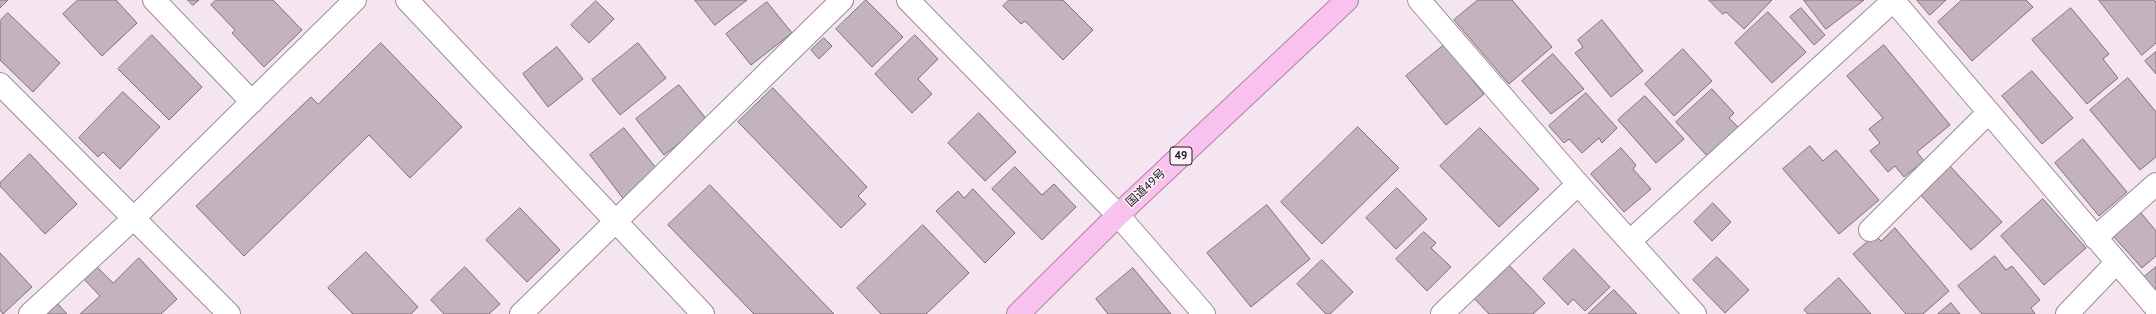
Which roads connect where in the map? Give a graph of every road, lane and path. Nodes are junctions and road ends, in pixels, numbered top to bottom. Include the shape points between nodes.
1 (154, 0) edge
2 (355, 0) edge
3 (407, 0) edge
4 (842, 0) edge
5 (908, 0) edge
6 (1347, 0) edge
7 (1419, 0) edge
8 (1894, 0) edge
9 (0, 84) edge
10 (252, 102) junction
11 (1989, 112) junction
12 (1578, 184) junction
13 (2156, 184) edge
14 (1118, 215) junction
15 (134, 218) junction
16 (616, 222) junction
17 (1870, 230) dead end
18 (2095, 238) junction
19 (1630, 241) junction
20 (2116, 263) junction
21 (2156, 308) edge
22 (1445, 313) edge
23 (30, 314) edge
24 (229, 314) edge
25 (521, 314) edge
26 (703, 314) edge
27 (1018, 314) edge
28 (1204, 314) edge
29 (1695, 314) edge
30 (2067, 314) edge

1 - 10 street
2 - 10 street
3 - 16 street
4 - 16 street
5 - 14 street
6 - 14 highway, 国道49号 / 49
7 - 12 street
8 - 11 street
8 - 19 street
9 - 15 street
10 - 15 street
11 - 17 street
11 - 18 street
12 - 19 street
12 - 22 street
13 - 18 street
14 - 27 highway, 国道49号 / 49
14 - 28 street
15 - 23 street
15 - 24 street
16 - 25 street
16 - 26 street
18 - 20 street
19 - 29 street
20 - 21 street
20 - 30 street

